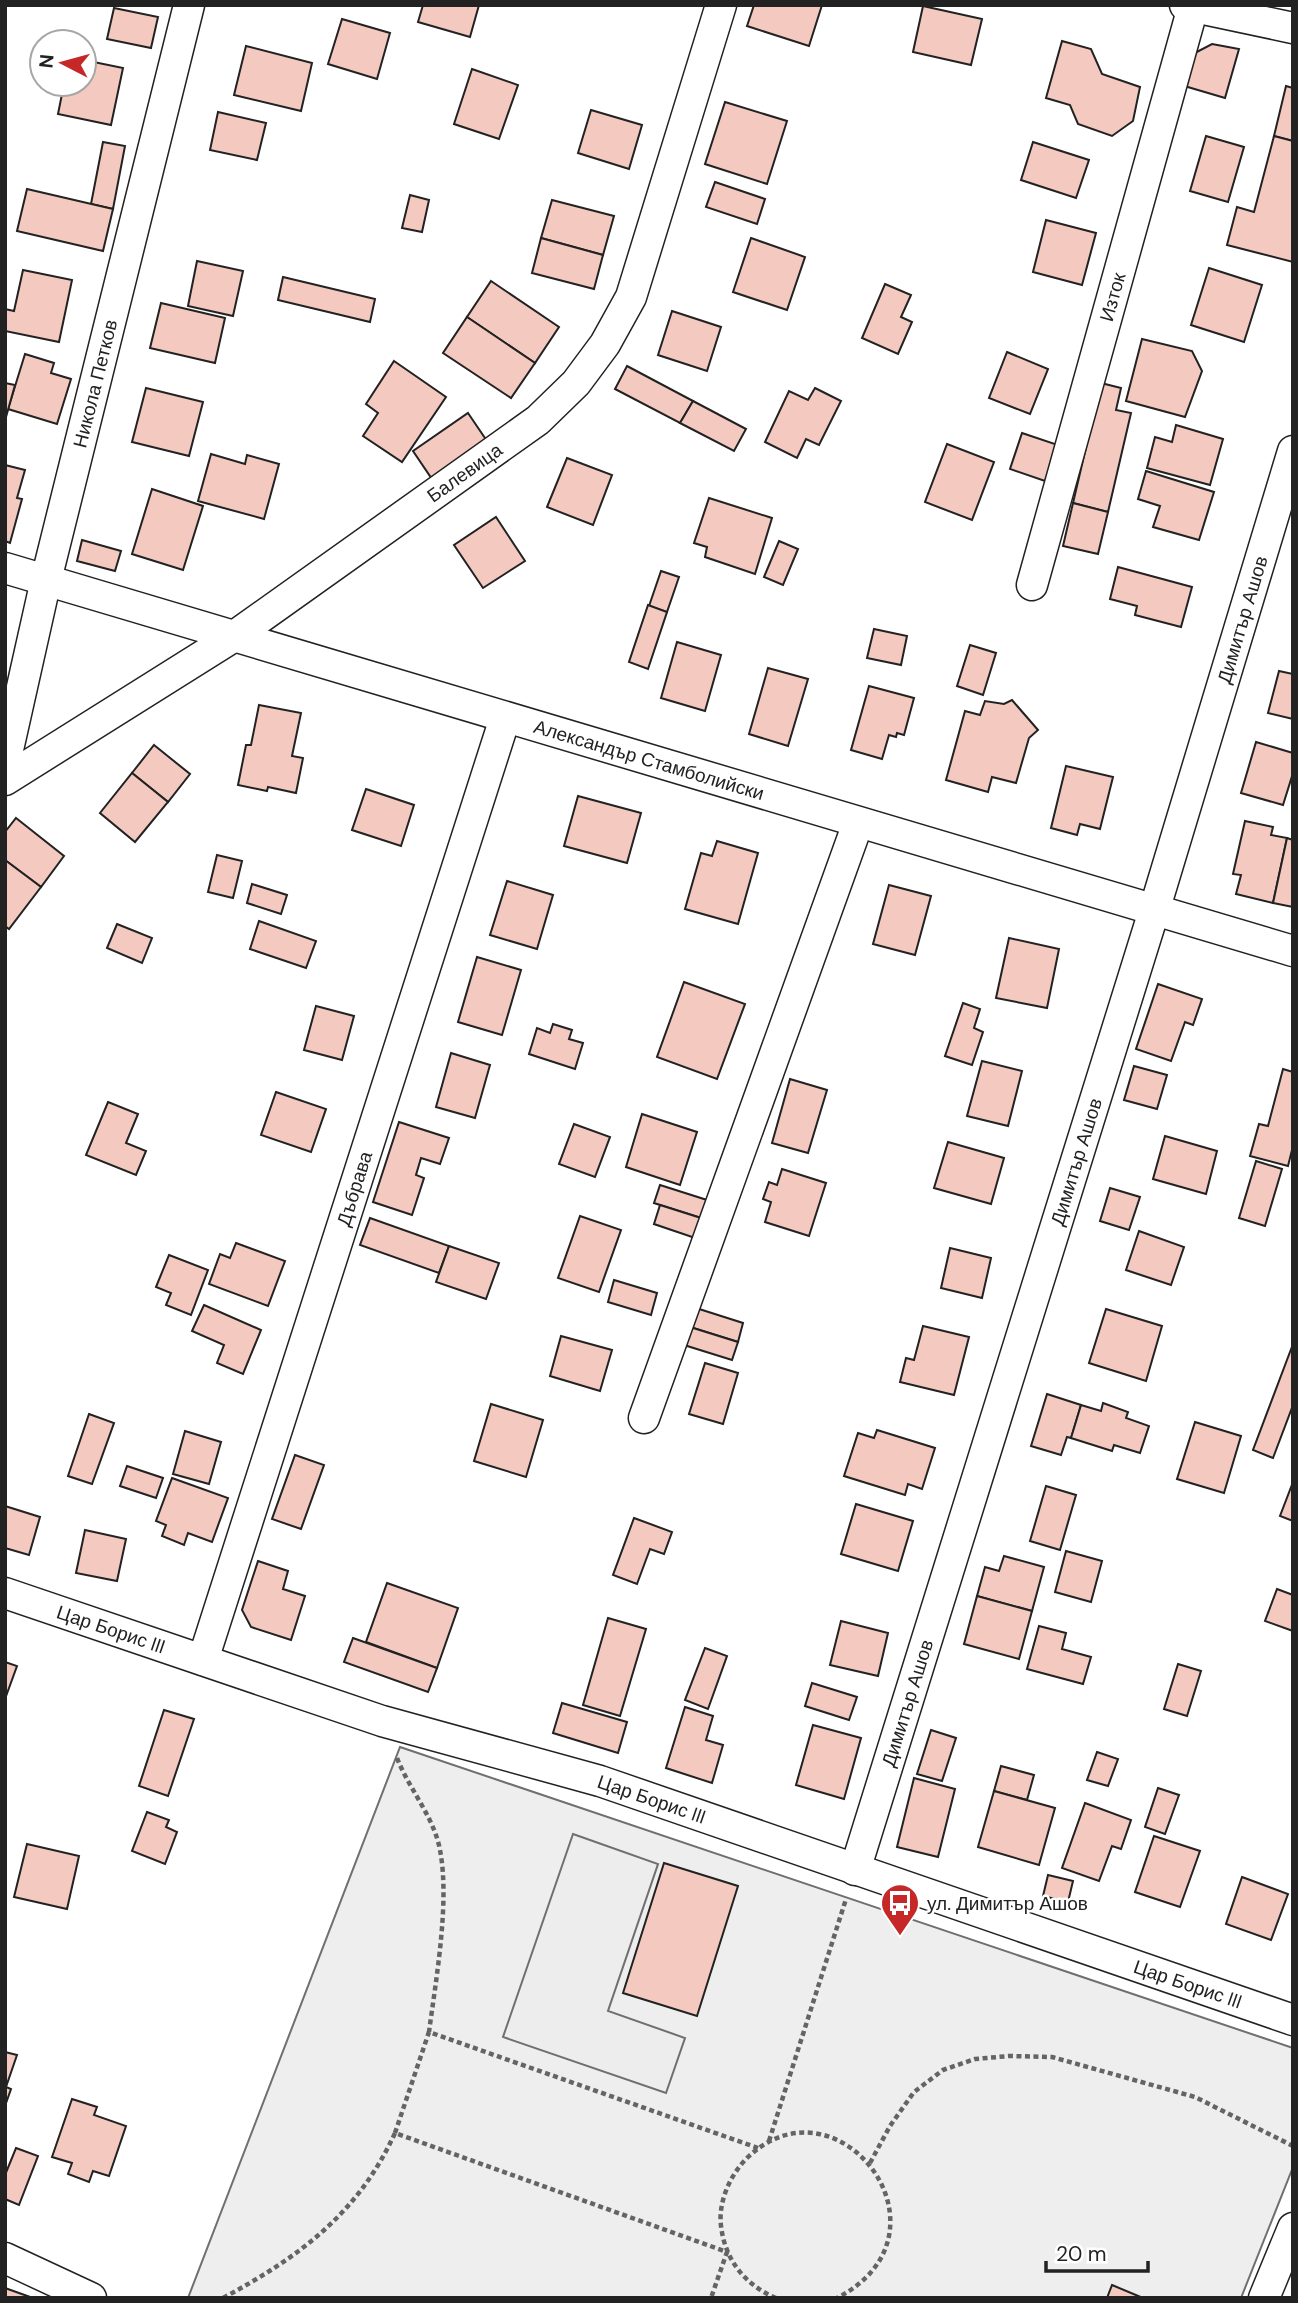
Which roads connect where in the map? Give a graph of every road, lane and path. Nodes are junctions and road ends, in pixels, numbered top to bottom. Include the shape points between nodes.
1 (189, 5) edge
2 (721, 5) edge
3 (1189, 6) edge
4 (1293, 28) edge
5 (1293, 451) edge
6 (5, 568) edge
7 (46, 580) junction
8 (1032, 585) dead end
9 (236, 635) junction
10 (505, 718) junction
11 (5, 763) edge
12 (5, 780) edge
13 (858, 823) junction
14 (1154, 911) junction
15 (1293, 951) edge
16 (644, 1418) dead end
17 (5, 1593) edge
18 (203, 1660) junction
19 (382, 1721) junction
20 (855, 1870) junction
21 (1293, 2020) edge
22 (429, 2032) junction
23 (395, 2133) junction
24 (769, 2142) junction
25 (1293, 2146) edge
26 (758, 2148) junction
27 (870, 2163) junction
28 (1293, 2228) edge
29 (727, 2252) junction
30 (5, 2258) edge
31 (91, 2298) edge
32 (223, 2298) edge
33 (711, 2298) edge
34 (776, 2298) edge
35 (838, 2298) edge
36 (1264, 2298) edge

1 - 7 street, Никола Петков
2 - 9 street, Балевица via 631,297 606,344 576,383 508,443
3 - 4 street
3 - 8 street, Изток
5 - 14 street, Димитър Ашов
6 - 7 street, Александър Стамболийски
7 - 9 street, Александър Стамболийски
7 - 11 street, Никола Петков
9 - 10 street, Александър Стамболийски
9 - 12 street, Балевица
10 - 13 street, Александър Стамболийски
10 - 18 street, Дъбрава
13 - 14 street, Александър Стамболийски
13 - 16 street
14 - 15 street, Александър Стамболийски
14 - 20 street, Димитър Ашов
17 - 18 street, Цар Борис III
18 - 19 street, Цар Борис III
19 - 20 street, Цар Борис III via 600,1781
19 - 22 path via 440,1849 441,1930
20 - 21 street, Цар Борис III
20 - 24 path
22 - 23 path
22 - 26 path
23 - 29 path
23 - 32 path via 366,2186 339,2216 305,2248
24 - 26 path
24 - 27 path via 796,2134 823,2135 849,2146
25 - 27 path via 1195,2097 1052,2057 1009,2056 975,2059 943,2070 914,2092
26 - 29 path via 737,2168 724,2194 720,2223
27 - 35 path via 884,2186 890,2212 888,2239 860,2284
28 - 36 street
29 - 33 path
29 - 34 path via 741,2275
30 - 31 street

